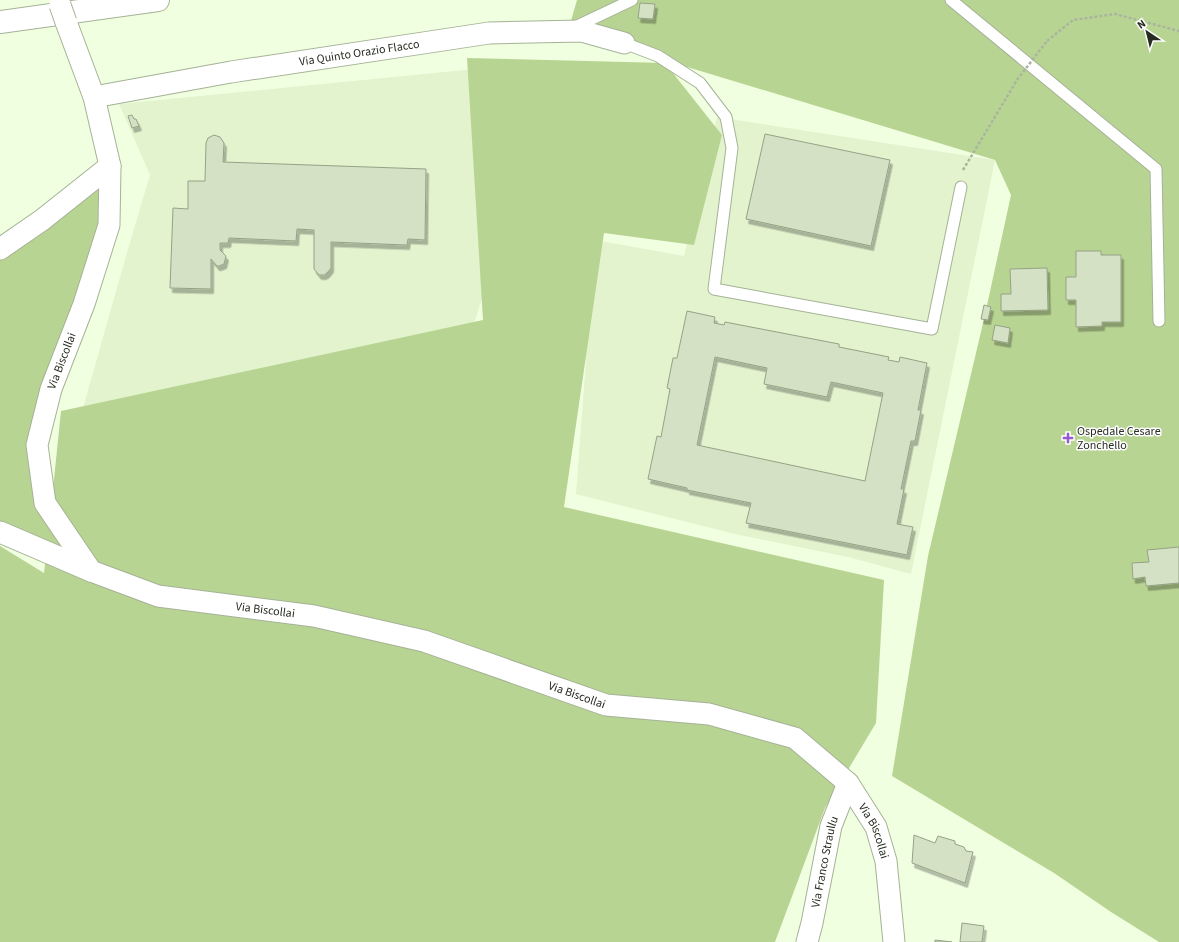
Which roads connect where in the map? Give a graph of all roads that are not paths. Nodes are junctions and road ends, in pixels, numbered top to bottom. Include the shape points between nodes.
1 (158, 0) edge
2 (632, 0) edge
3 (951, 0) edge
4 (61, 7) edge
5 (0, 22) edge
6 (568, 31) junction
7 (624, 43) joint
8 (94, 97) junction
9 (110, 166) junction
10 (961, 187) road end
11 (0, 249) edge
12 (1159, 321) dead end
13 (0, 532) edge
14 (91, 571) junction
15 (848, 783) junction
16 (807, 942) edge
17 (894, 942) edge

1 - 5 main road
2 - 6 lane
3 - 12 lane via 1156,169
4 - 8 street, Via Biscollai
6 - 7 street, Via Quinto Orazio Flacco via 581,31
6 - 8 street, Via Quinto Orazio Flacco via 489,33 231,72
7 - 10 lane via 658,56 700,83 726,117 732,148 714,288 932,329
8 - 9 street, Via Biscollai
9 - 11 street via 42,220
9 - 14 street, Via Biscollai via 109,225 84,304 51,389 37,445 45,503
13 - 14 street
14 - 15 street, Via Biscollai via 158,596 314,616 424,641 606,705 709,714 795,738
15 - 16 street, Via Franco Straullu via 831,826
15 - 17 street, Via Biscollai via 876,827 886,861

